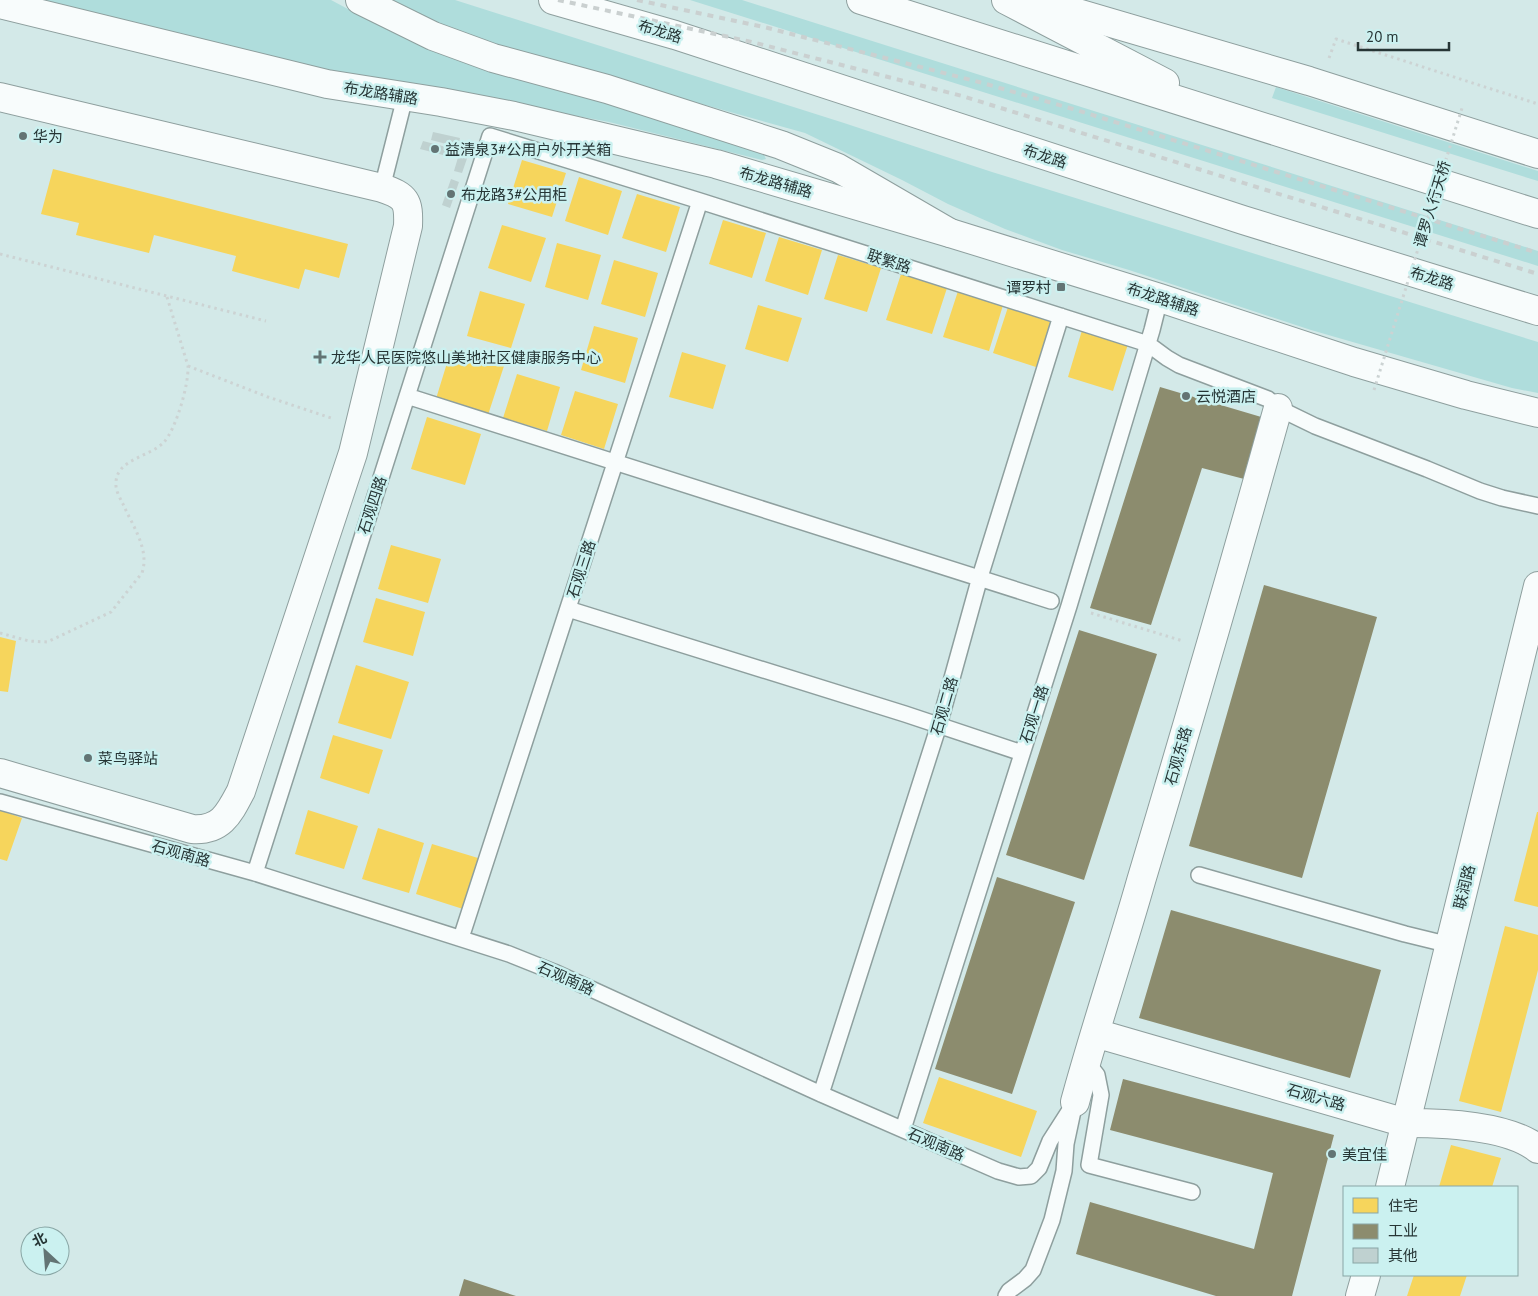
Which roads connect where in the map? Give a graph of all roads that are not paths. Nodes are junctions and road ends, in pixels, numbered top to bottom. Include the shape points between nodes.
1 (360, 0) edge
2 (553, 0) edge
3 (860, 0) edge
4 (1006, 0) edge
5 (1032, 0) edge
6 (0, 4) edge
7 (405, 96) junction
8 (0, 97) edge
9 (1231, 117) junction
10 (490, 136) joint
11 (1538, 154) edge
12 (382, 188) junction
13 (700, 200) junction
14 (1538, 214) edge
15 (950, 233) junction
16 (1160, 298) junction
17 (1538, 311) edge
18 (1061, 316) junction
19 (1148, 344) junction
20 (407, 396) junction
21 (1278, 408) junction
22 (1538, 413) edge
23 (615, 462) junction
24 (1538, 506) edge
25 (980, 577) junction
26 (1538, 586) edge
27 (1051, 600) dead end
28 (568, 609) junction
29 (939, 725) junction
30 (1022, 753) junction
31 (0, 773) edge
32 (0, 802) edge
33 (255, 873) junction
34 (1199, 875) dead end
35 (461, 938) junction
36 (1450, 945) junction
37 (1095, 1034) junction
38 (1086, 1061) junction
39 (821, 1094) junction
40 (1075, 1102) junction
41 (1406, 1124) junction
42 (903, 1129) junction
43 (1538, 1149) edge
44 (1390, 1186) edge
45 (1192, 1192) dead end
46 (1366, 1276) edge
47 (1006, 1296) edge
48 (1360, 1296) edge

1 - 15 main road via 433,36 493,58 607,89 781,145 838,168
2 - 17 main road, 布龙路 via 675,35 1242,220
3 - 9 main road
4 - 9 main road
5 - 11 main road via 1309,81
6 - 7 main road, 布龙路辅路 via 327,84
7 - 12 lane
7 - 15 main road, 布龙路辅路 via 514,116 716,164
8 - 12 main road
9 - 14 main road
10 - 13 lane, 联繁路
10 - 20 lane, 石观四路
12 - 31 main road via 398,193 406,202 408,226 360,429 241,791 227,815 217,825 204,830 192,829
13 - 18 lane, 联繁路
13 - 23 lane, 石观三路
15 - 16 main road, 布龙路辅路
16 - 19 lane, 石观一路
16 - 22 main road, 布龙路辅路 via 1354,362
18 - 19 lane, 联繁路
18 - 25 lane, 石观二路
19 - 21 lane, 联繁路 via 1180,365 1268,399
19 - 30 lane, 石观一路
20 - 23 lane
20 - 33 lane, 石观四路
21 - 24 lane, 联繁路 via 1315,426 1480,491
21 - 37 main road, 石观东路
23 - 25 lane
23 - 28 lane, 石观三路
25 - 27 lane
25 - 29 lane, 石观二路
26 - 36 main road, 联润路
28 - 29 lane
28 - 35 lane, 石观三路
29 - 30 lane
29 - 39 lane, 石观二路
30 - 42 lane, 石观一路
32 - 33 lane, 石观南路
33 - 35 lane, 石观南路
34 - 36 lane
35 - 39 lane, 石观南路 via 554,972
36 - 41 main road, 联润路
37 - 38 main road, 石观东路
37 - 41 main road, 石观六路
38 - 40 main road, 石观东路
38 - 45 lane via 1097,1075 1101,1095 1089,1165
39 - 42 lane, 石观南路
40 - 42 lane, 石观南路 via 1050,1141 1039,1168 1031,1176 1019,1177 998,1171
40 - 47 lane via 1052,1220 1033,1270
41 - 43 main road, 石观六路 via 1458,1124 1500,1133
41 - 44 main road, 联润路
46 - 48 main road

